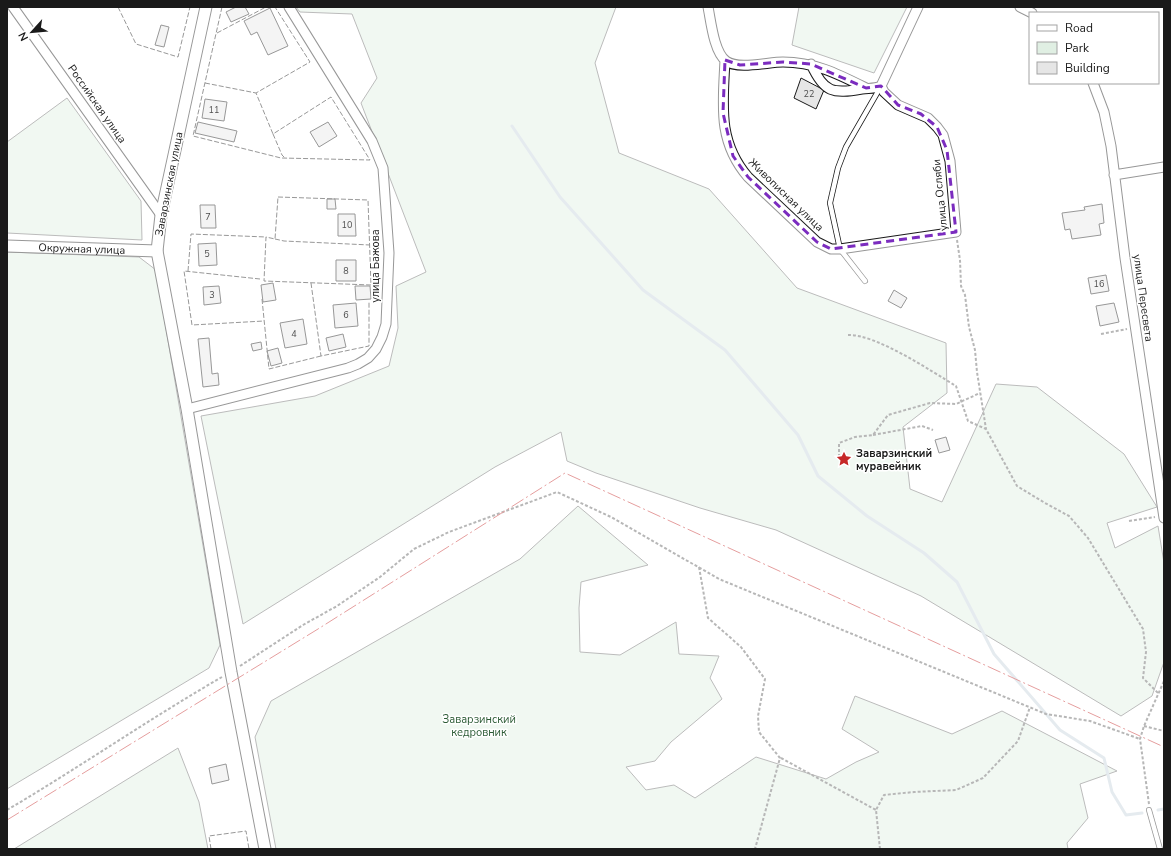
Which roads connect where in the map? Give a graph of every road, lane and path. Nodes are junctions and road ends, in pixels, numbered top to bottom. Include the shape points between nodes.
1 (13, 7) edge
2 (206, 7) edge
3 (289, 7) edge
4 (708, 7) edge
5 (918, 7) edge
6 (1020, 7) edge
7 (1030, 12) edge
8 (725, 60) junction
9 (811, 64) junction
10 (1093, 84) edge
11 (881, 86) junction
12 (866, 88) junction
13 (1164, 166) edge
14 (1114, 175) junction
15 (161, 215) junction
16 (956, 232) junction
17 (7, 246) edge
18 (840, 249) junction
19 (157, 251) junction
20 (865, 281) dead end
21 (1135, 327) junction
22 (1100, 334) dead end
23 (848, 335) dead end
24 (980, 393) junction
25 (961, 402) junction
26 (187, 409) junction
27 (986, 429) junction
28 (933, 430) dead end
29 (874, 435) junction
30 (839, 457) dead end
31 (1164, 517) edge
32 (1129, 521) dead end
33 (699, 567) junction
34 (231, 672) junction
35 (1164, 681) edge
36 (1158, 693) junction
37 (1030, 707) junction
38 (1144, 726) junction
39 (1164, 731) edge
40 (1140, 739) junction
41 (780, 758) junction
42 (7, 810) edge
43 (876, 810) junction
44 (1149, 810) joint
45 (265, 849) edge
46 (755, 849) edge
47 (880, 849) edge
48 (1160, 849) edge

1 - 15 street, Российская улица
2 - 15 street, Заварзинская улица
3 - 26 street, улица Бажова via 372,141 383,168 389,253 386,324 376,349 358,364
4 - 8 street, Живописная улица via 717,47
5 - 11 street
6 - 7 street
8 - 9 street via 740,65 783,62
8 - 18 street, Живописная улица via 723,113 730,147 738,166 817,242 831,249
9 - 12 street
9 - 12 street via 820,81 831,90 850,91
10 - 14 street, улица Пересвета via 1104,112
11 - 12 street
11 - 16 street, улица Осляби via 898,105 928,118 942,135 950,161
11 - 18 lane via 846,147 833,187 830,203
13 - 14 street
14 - 21 street, улица Пересвета
15 - 19 street, Заварзинская улица
16 - 18 street, Живописная улица
16 - 24 path, улица Осляби via 961,286 975,350
17 - 19 street, Окружная улица
18 - 20 lane
19 - 26 street, Заварзинская улица
21 - 22 path
21 - 31 street, улица Пересвета
23 - 25 path via 857,334 892,348 923,366 956,386
24 - 25 path
24 - 27 path, улица Осляби
25 - 27 path via 968,421
25 - 29 path via 930,403 888,415
26 - 34 street, Заварзинская улица
27 - 36 path, улица Осляби via 1018,486 1069,516 1088,538 1143,629 1146,652 1143,678
28 - 29 path via 922,426
29 - 30 path via 855,437 839,443
31 - 32 path
33 - 34 path via 611,517 557,492 449,532 414,549 380,577 337,606
33 - 37 path via 719,579
33 - 41 path via 708,618 741,647 765,679 758,716 759,732
34 - 42 path
34 - 45 street, Заварзинская улица
35 - 36 path
36 - 38 path
37 - 40 path via 1046,714 1090,721
37 - 43 path via 1018,741 983,778 956,790 884,795
38 - 39 path
38 - 40 path
40 - 44 path
41 - 43 path
41 - 46 path
43 - 47 path
44 - 48 lane

